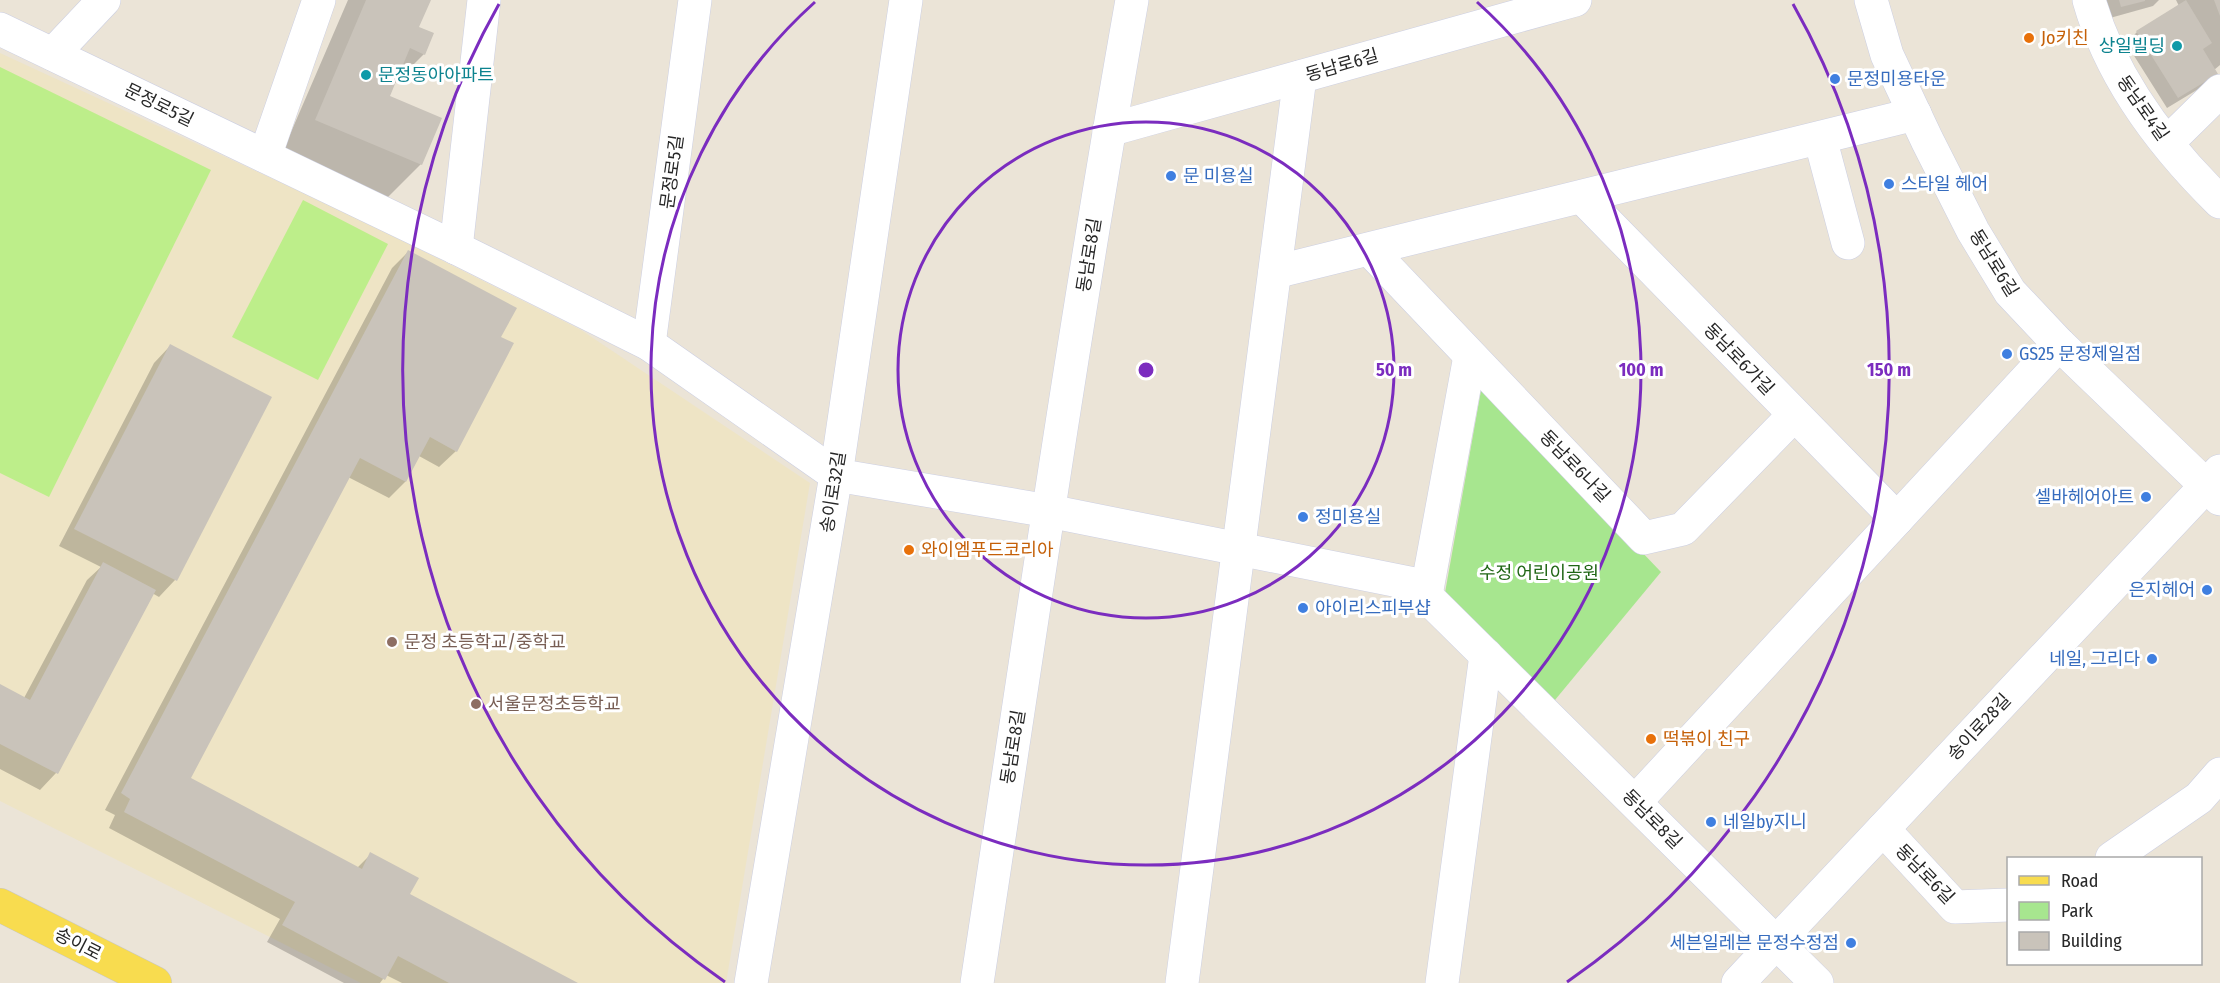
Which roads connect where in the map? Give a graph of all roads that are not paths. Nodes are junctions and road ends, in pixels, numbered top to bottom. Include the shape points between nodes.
1 (104, 0) edge
2 (320, 0) edge
3 (484, 0) edge
4 (695, 0) edge
5 (906, 0) edge
6 (1132, 0) edge
7 (1575, 0) edge
8 (1871, 0) edge
9 (2089, 0) edge
10 (0, 29) edge
11 (53, 54) junction
12 (1300, 77) junction
13 (2220, 91) edge
14 (1915, 114) junction
15 (1109, 130) junction
16 (1820, 138) junction
17 (2167, 143) junction
18 (265, 156) junction
19 (1582, 197) junction
20 (2220, 202) edge
21 (1848, 243) dead end
22 (456, 248) junction
23 (1370, 250) junction
24 (1275, 272) junction
25 (649, 344) junction
26 (2059, 344) junction
27 (1470, 356) junction
28 (1794, 415) junction
29 (836, 475) junction
30 (2216, 485) edge
31 (1049, 511) junction
32 (1897, 519) junction
33 (1239, 549) junction
34 (1426, 595) junction
35 (1486, 655) junction
36 (2220, 774) edge
37 (1635, 802) junction
38 (1883, 829) junction
39 (2113, 857) edge
40 (0, 905) edge
41 (2007, 905) edge
42 (1776, 943) junction
43 (155, 983) edge
44 (751, 983) edge
45 (977, 983) edge
46 (1182, 983) edge
47 (1442, 983) edge
48 (1738, 983) edge
49 (1816, 983) edge

1 - 11 street
2 - 18 street
3 - 22 street
4 - 25 street, 문정로5길
5 - 29 street, 송이로32길
6 - 15 street, 동남로8길
7 - 12 street, 동남로6길
8 - 14 street, 동남로6길 via 1887,55
9 - 17 street, 동남로4길 via 2118,73
10 - 11 street, 문정로5길
11 - 18 street, 문정로5길
12 - 15 street, 동남로6길
12 - 24 street
13 - 17 street
14 - 16 street
14 - 26 street, 동남로6길 via 1973,231 2010,292
15 - 31 street, 동남로8길
16 - 19 street
16 - 21 street
17 - 20 street, 동남로4길
18 - 22 street, 문정로5길
19 - 23 street
19 - 28 street, 동남로6가길
22 - 25 street, 문정로5길
23 - 24 street
23 - 27 street, 동남로6나길
24 - 33 street
25 - 29 street, 문정로5길
26 - 30 street, 동남로6길
26 - 32 street
27 - 28 street, 동남로6나길 via 1644,538 1683,529
27 - 34 street
28 - 32 street, 동남로6가길
29 - 31 street, 동남로8길
29 - 44 street, 송이로32길
30 - 38 street, 송이로28길
31 - 33 street, 동남로8길
31 - 45 street, 동남로8길
32 - 37 street
33 - 34 street, 동남로8길 via 1414,584
33 - 46 street
34 - 35 street, 동남로8길
35 - 37 street, 동남로8길
35 - 47 street
36 - 39 street via 2199,798
37 - 42 street, 동남로8길
38 - 41 street, 동남로6길 via 1955,907
38 - 42 street, 송이로28길
40 - 43 main road, 송이로
42 - 48 street, 송이로28길
42 - 49 street, 동남로8길

